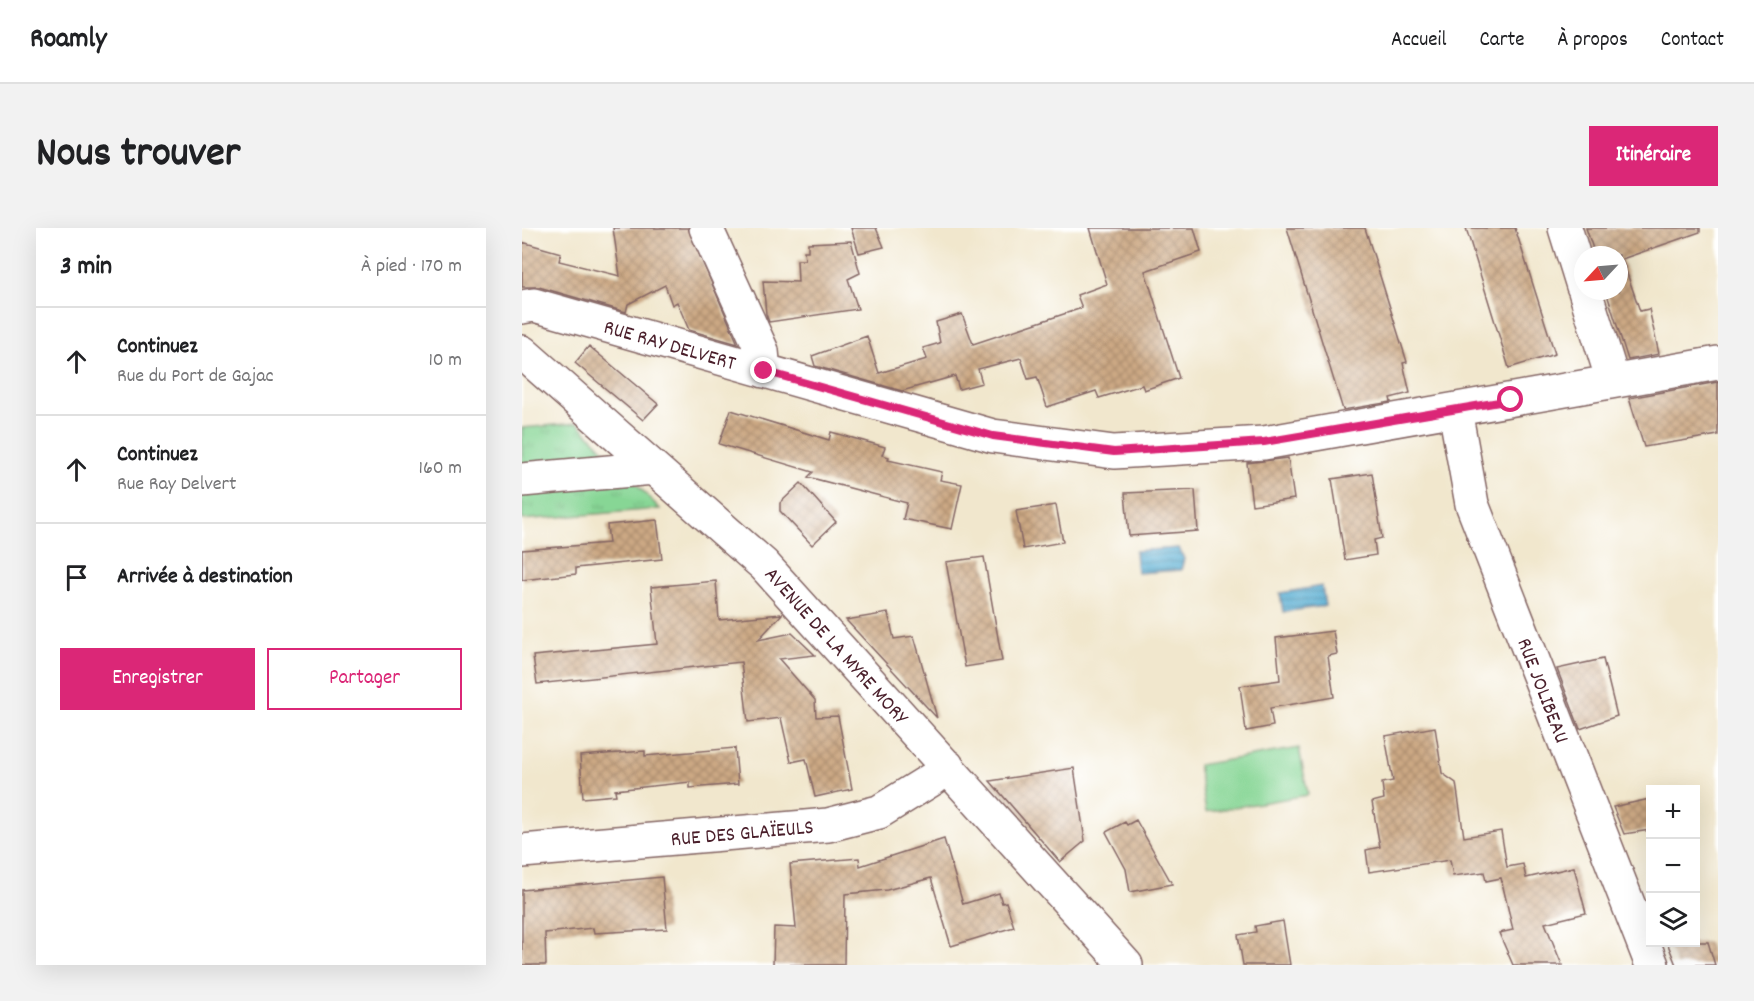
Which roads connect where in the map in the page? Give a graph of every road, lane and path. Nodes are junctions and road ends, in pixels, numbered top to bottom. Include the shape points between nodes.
1 (706, 228) edge
2 (1565, 228) edge
3 (1574, 256) edge
4 (1588, 300) edge
5 (522, 307) edge
6 (522, 352) edge
7 (1718, 363) edge
8 (764, 371) junction
9 (1613, 381) junction
10 (1455, 410) junction
11 (652, 468) junction
12 (522, 480) edge
13 (947, 766) junction
14 (522, 851) edge
15 (1126, 965) edge
16 (1652, 965) edge

1 - 8 street via 762,351
2 - 3 street
4 - 9 street
5 - 8 street, RUE RAY DELVERT via 534,305
6 - 11 street, AVENUE DE LA MYRE MORY
7 - 9 street, RUE RAY DELVERT
8 - 10 street, RUE RAY DELVERT via 993,436 1114,452 1264,442
9 - 10 street, RUE RAY DELVERT
10 - 16 street, RUE JOLIBEAU via 1472,504
11 - 12 street
11 - 13 street, AVENUE DE LA MYRE MORY via 764,565
13 - 14 street, RUE DES GLAÏEULS via 879,812 828,825
13 - 15 street, AVENUE DE LA MYRE MORY

